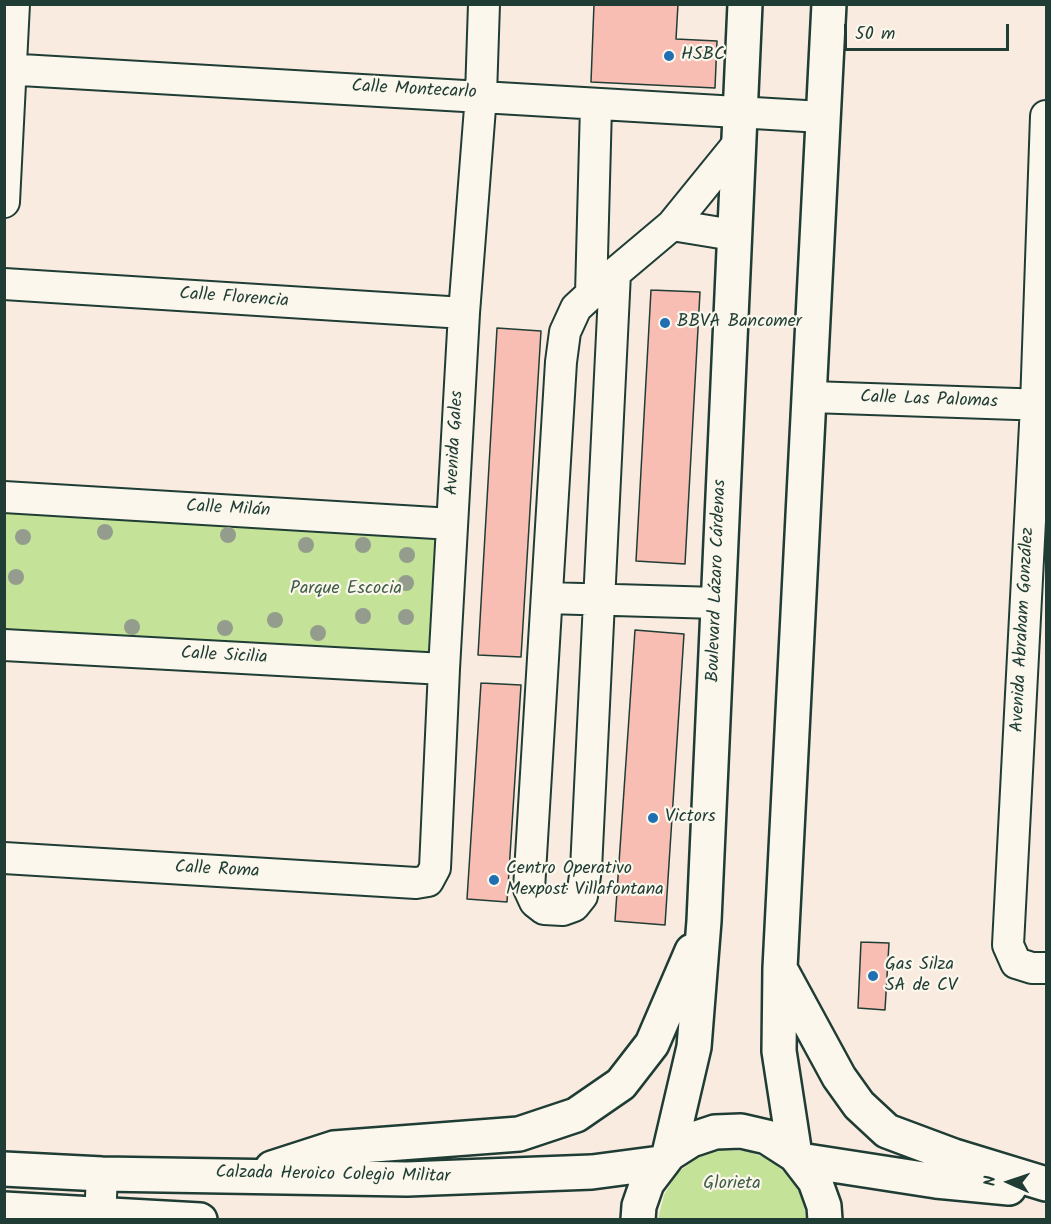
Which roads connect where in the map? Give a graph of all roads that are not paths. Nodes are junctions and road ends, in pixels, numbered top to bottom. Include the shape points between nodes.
1 (14, 4) edge
2 (484, 4) edge
3 (745, 4) edge
4 (829, 4) edge
5 (8, 70) edge
6 (481, 95) junction
7 (596, 106) junction
8 (739, 112) junction
9 (1047, 116) edge
10 (822, 117) junction
11 (737, 145) junction
12 (4, 202) edge
13 (672, 225) junction
14 (733, 235) junction
15 (615, 273) junction
16 (4, 284) edge
17 (591, 294) junction
18 (464, 314) junction
19 (811, 397) junction
20 (1041, 405) edge
21 (4, 497) edge
22 (452, 524) junction
23 (547, 598) junction
24 (599, 599) junction
25 (717, 603) junction
26 (4, 645) edge
27 (444, 669) junction
28 (4, 858) edge
29 (428, 881) joint
30 (704, 921) junction
31 (780, 968) junction
32 (1047, 968) edge
33 (798, 1157) junction
34 (665, 1159) junction
35 (4, 1169) edge
36 (102, 1174) junction
37 (248, 1176) junction
38 (1047, 1184) edge
39 (1047, 1191) edge
40 (4, 1209) edge
41 (100, 1216) edge
42 (200, 1220) edge
43 (638, 1220) edge
44 (825, 1220) edge

1 - 5 street
2 - 6 street, Avenida Gales
3 - 8 main road, Boulevard Lázaro Cárdenas
4 - 10 main road
5 - 6 street, Calle Montecarlo
5 - 12 street
6 - 7 street, Calle Montecarlo
6 - 18 street, Avenida Gales
7 - 8 street, Calle Montecarlo
7 - 17 street
8 - 10 street, Calle Montecarlo
8 - 11 main road, Boulevard Lázaro Cárdenas
9 - 20 street, Avenida Abraham González
10 - 19 main road
11 - 13 street
11 - 14 main road, Boulevard Lázaro Cárdenas
13 - 14 street
13 - 15 street
14 - 25 main road, Boulevard Lázaro Cárdenas
15 - 17 street
15 - 24 street
16 - 18 street, Calle Florencia
17 - 23 street via 576,308 566,332 561,362
18 - 22 street, Avenida Gales
19 - 20 street, Calle Las Palomas
19 - 31 main road
20 - 32 street, Avenida Abraham González via 1008,945 1016,963
21 - 22 street, Calle Milán
22 - 27 street, Avenida Gales
23 - 24 street
23 - 24 street via 529,889 544,909 563,910 574,906 582,896 586,869
24 - 25 street
25 - 30 main road, Boulevard Lázaro Cárdenas
26 - 27 street, Calle Sicilia
27 - 29 street, Avenida Gales via 435,868
28 - 29 street, Calle Roma
30 - 34 main road, Boulevard Lázaro Cárdenas via 694,1047
30 - 37 main road via 652,1044 621,1084 576,1116 519,1134 334,1148
31 - 33 main road via 779,1051
31 - 38 main road via 839,1077 887,1131
33 - 34 main road via 767,1137 741,1131 716,1132 691,1140
33 - 39 main road via 936,1181
33 - 44 main road via 815,1181
34 - 37 main road, Calzada Heroico Colegio Militar via 592,1172 499,1177
34 - 43 main road via 647,1183
35 - 36 main road, Calzada Heroico Colegio Militar
36 - 37 main road, Calzada Heroico Colegio Militar
36 - 41 street
40 - 41 main road
41 - 42 main road

